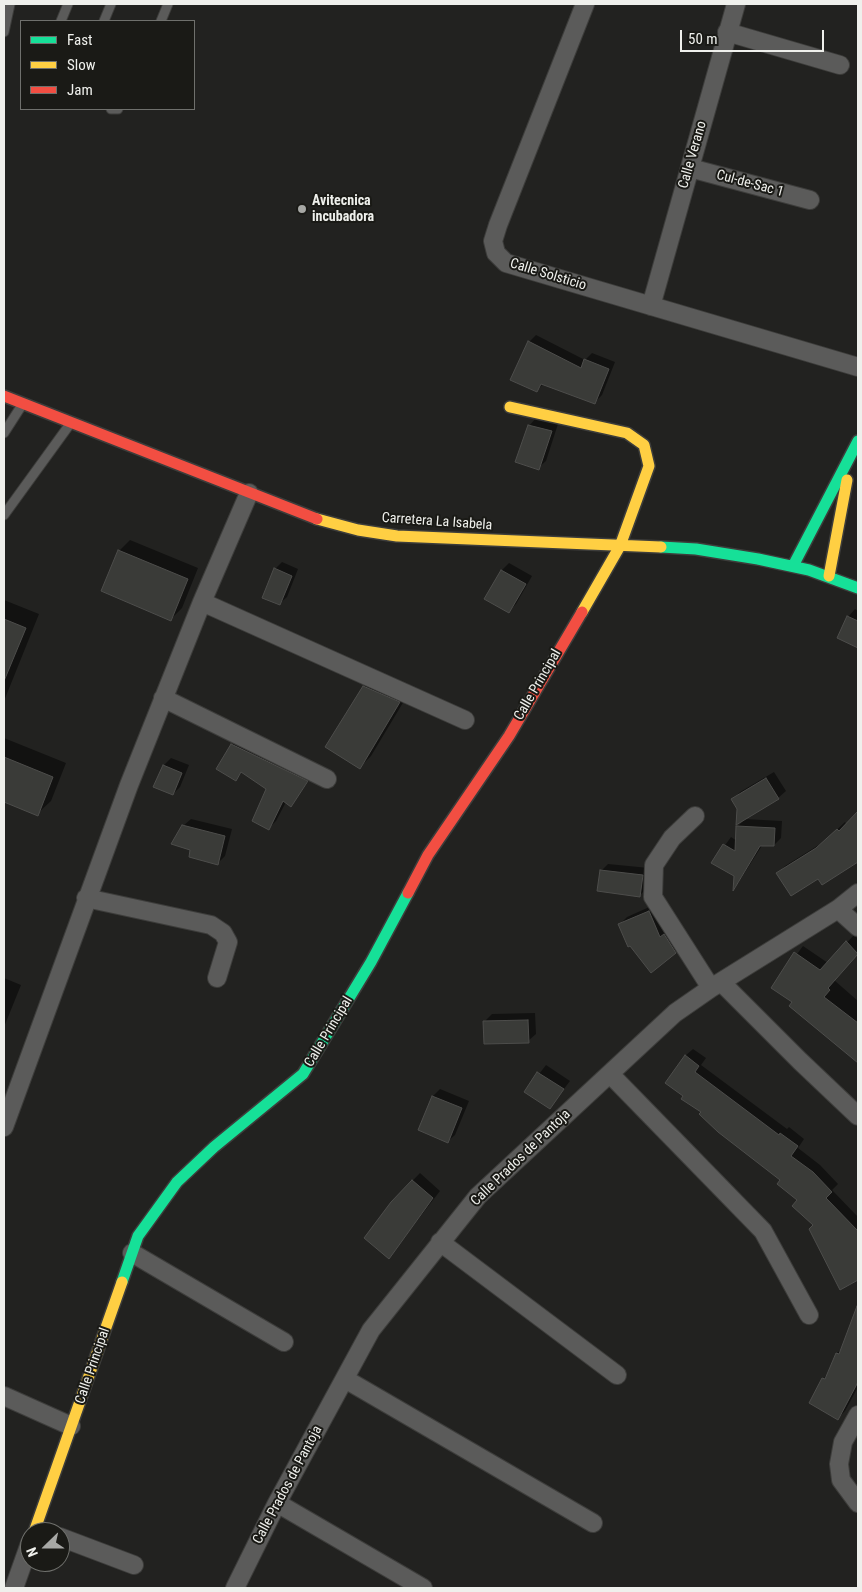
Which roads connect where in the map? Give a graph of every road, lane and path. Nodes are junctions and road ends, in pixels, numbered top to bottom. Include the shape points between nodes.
1 (10, 4) edge
2 (68, 4) edge
3 (111, 4) edge
4 (168, 4) edge
5 (585, 4) edge
6 (736, 4) edge
7 (61, 20) edge
8 (104, 20) edge
9 (161, 20) edge
10 (4, 32) edge
11 (728, 32) junction
12 (840, 66) dead end
13 (690, 168) junction
14 (810, 200) dead end
15 (651, 306) junction
16 (858, 366) edge
17 (4, 396) edge
18 (23, 403) junction
19 (510, 407) dead end
20 (72, 421) junction
21 (4, 433) edge
22 (858, 441) edge
23 (852, 456) junction
24 (249, 493) junction
25 (4, 515) edge
26 (620, 546) junction
27 (793, 566) junction
28 (830, 576) junction
29 (858, 588) edge
30 (202, 602) junction
31 (163, 698) junction
32 (465, 720) dead end
33 (328, 779) dead end
34 (695, 816) dead end
35 (858, 893) edge
36 (86, 898) junction
37 (838, 909) junction
38 (858, 927) edge
39 (217, 978) dead end
40 (716, 985) junction
41 (610, 1074) junction
42 (858, 1116) edge
43 (4, 1127) edge
44 (440, 1242) junction
45 (132, 1253) junction
46 (809, 1315) dead end
47 (284, 1342) dead end
48 (616, 1375) dead end
49 (345, 1379) junction
50 (4, 1396) edge
51 (858, 1415) edge
52 (71, 1426) junction
53 (277, 1503) junction
54 (858, 1503) edge
55 (41, 1522) edge
56 (593, 1523) dead end
57 (70, 1541) edge
58 (134, 1565) dead end
59 (21, 1572) edge
60 (14, 1588) edge
61 (235, 1588) edge
62 (423, 1588) edge

1 - 10 lane
2 - 7 lane
3 - 8 lane
4 - 9 lane
5 - 15 street, Calle Solsticio via 494,241 496,253 506,263
6 - 11 street, Calle Verano
11 - 12 street
11 - 13 street, Calle Verano
13 - 14 street, Cul-de-Sac 1
13 - 15 street, Calle Verano
15 - 16 street, Calle Solsticio
17 - 18 street, Carretera La Isabela
18 - 20 street, Carretera La Isabela
18 - 21 lane
19 - 26 street, Calle Principal via 628,433 644,445 649,466
20 - 24 street, Carretera La Isabela
20 - 25 lane
22 - 23 street
23 - 27 street
23 - 28 street
24 - 26 street, Carretera La Isabela via 313,518 397,536
24 - 30 street
26 - 27 street, Carretera La Isabela via 696,549
26 - 45 street, Calle Principal via 509,736 428,855 371,962 304,1074 214,1147 177,1182 138,1236
27 - 28 street, Carretera La Isabela
28 - 29 street, Carretera La Isabela
30 - 31 street
30 - 32 street
31 - 33 street
31 - 36 street
34 - 40 street via 672,838 654,866 653,897
35 - 37 street, Calle Prados de Pantoja
36 - 39 street via 211,925 223,933 228,942
36 - 43 street
37 - 38 street
37 - 40 street, Calle Prados de Pantoja
40 - 41 street, Calle Prados de Pantoja via 675,1013
40 - 42 street
41 - 44 street, Calle Prados de Pantoja via 478,1196
41 - 46 street via 762,1231
44 - 48 street
44 - 49 street, Calle Prados de Pantoja via 371,1330
45 - 47 street
45 - 52 street, Calle Principal
49 - 53 street, Calle Prados de Pantoja
49 - 56 street
50 - 52 street
51 - 54 street via 843,1442 839,1464 841,1480
52 - 55 street, Calle Principal
53 - 61 street, Calle Prados de Pantoja
53 - 62 street
57 - 58 street
59 - 60 street, Calle Principal

